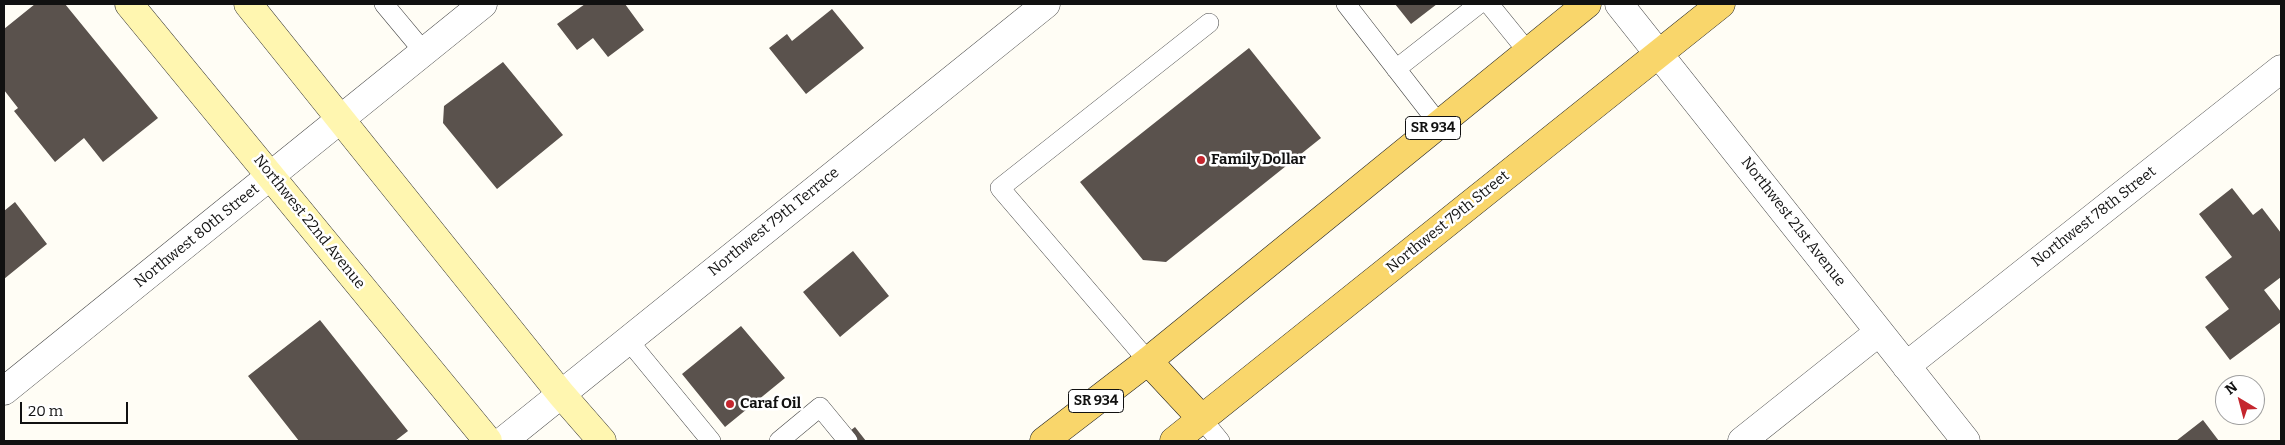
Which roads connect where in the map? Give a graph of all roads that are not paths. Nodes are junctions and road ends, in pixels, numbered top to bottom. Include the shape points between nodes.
1 (129, 4) edge
2 (248, 4) edge
3 (384, 4) edge
4 (483, 4) edge
5 (1046, 4) edge
6 (1346, 4) edge
7 (1479, 4) edge
8 (1489, 4) edge
9 (1587, 4) edge
10 (1619, 4) edge
11 (1721, 4) edge
12 (1209, 23) dead end
13 (424, 52) junction
14 (1528, 52) junction
15 (1659, 53) junction
16 (1396, 69) junction
17 (2281, 69) edge
18 (341, 120) junction
19 (1439, 124) junction
20 (272, 176) junction
21 (1879, 332) junction
22 (628, 340) junction
23 (1148, 361) junction
24 (1906, 366) junction
25 (4, 391) edge
26 (561, 394) junction
27 (1202, 419) junction
28 (488, 441) edge
29 (503, 441) edge
30 (602, 441) edge
31 (711, 441) edge
32 (779, 441) edge
33 (848, 441) edge
34 (1044, 441) edge
35 (1174, 441) edge
36 (1220, 441) edge
37 (1742, 441) edge
38 (1966, 441) edge

1 - 20 main road, Northwest 22nd Avenue
2 - 18 main road
3 - 13 lane
4 - 13 street, Northwest 80th Street
5 - 22 street, Northwest 79th Terrace
6 - 16 lane
7 - 16 lane
8 - 14 lane
9 - 14 main road, SR 934
10 - 15 street, Northwest 21st Avenue
11 - 15 main road, Northwest 79th Street
12 - 23 lane via 1000,188
13 - 18 street, Northwest 80th Street
14 - 19 main road, SR 934
15 - 21 street, Northwest 21st Avenue
15 - 27 main road, Northwest 79th Street
16 - 19 lane
17 - 24 street, Northwest 78th Street
18 - 20 street, Northwest 80th Street
18 - 26 main road
19 - 23 main road, SR 934
20 - 25 street, Northwest 80th Street
20 - 28 main road, Northwest 22nd Avenue
21 - 24 street, Northwest 21st Avenue
21 - 37 street
22 - 26 street, Northwest 79th Terrace
22 - 31 lane
23 - 27 main road
23 - 34 main road, SR 934
24 - 38 street, Northwest 21st Avenue
26 - 29 street, Northwest 79th Terrace
26 - 30 main road
27 - 35 main road, Northwest 79th Street
27 - 36 lane
32 - 33 lane via 820,407

